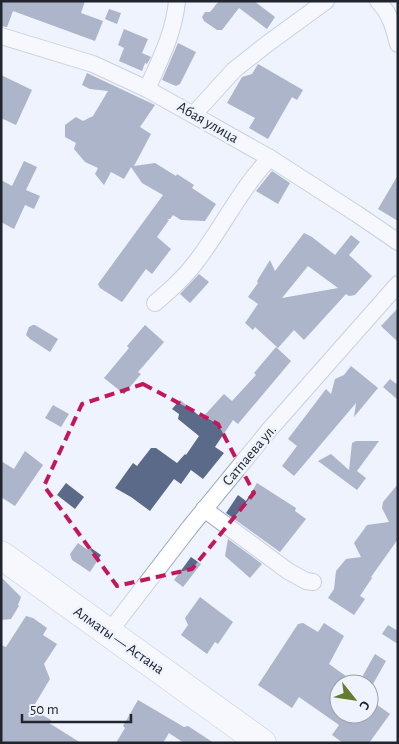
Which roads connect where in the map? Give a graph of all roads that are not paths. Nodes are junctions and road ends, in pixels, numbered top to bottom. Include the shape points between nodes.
1 (177, 1) edge
2 (326, 1) edge
3 (378, 1) edge
4 (1, 36) edge
5 (398, 44) edge
6 (148, 88) junction
7 (194, 114) junction
8 (270, 158) junction
9 (398, 242) edge
10 (398, 284) edge
11 (155, 303) dead end
12 (204, 509) junction
13 (1, 556) edge
14 (313, 582) dead end
15 (109, 632) junction
16 (262, 743) edge

1 - 6 street via 173,27
2 - 7 street via 234,70
3 - 5 street via 394,27
4 - 6 street, Абая улица via 93,64
6 - 7 street, Абая улица
7 - 8 street, Абая улица
8 - 9 street, Абая улица
8 - 11 street via 257,171 197,262
10 - 12 street, Сатпаева ул.
12 - 14 street via 288,571
12 - 15 street, Сатпаева ул.
13 - 15 highway, Алматы — Астана
15 - 16 highway, Алматы — Астана

